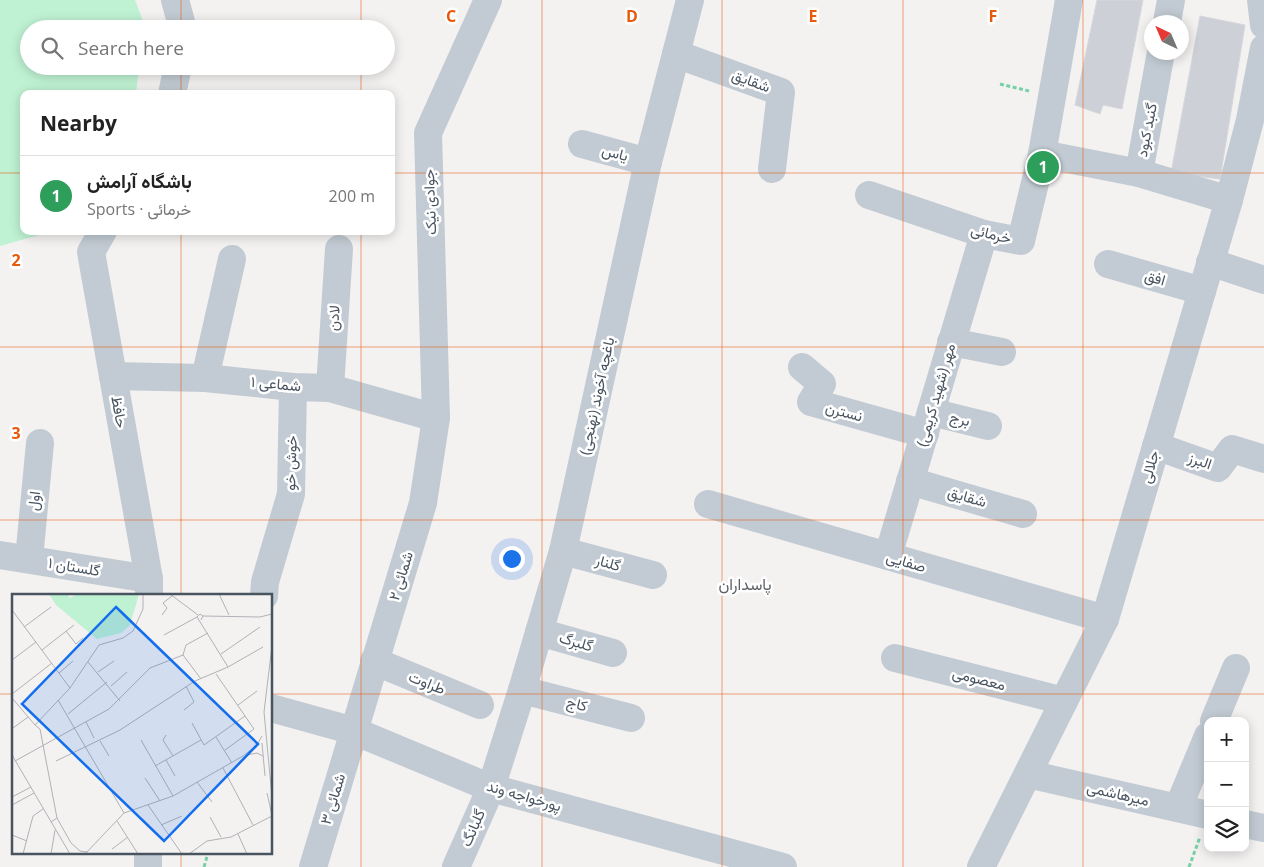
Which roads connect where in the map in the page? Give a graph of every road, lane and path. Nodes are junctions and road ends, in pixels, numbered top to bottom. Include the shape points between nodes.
1 (175, 0) edge
2 (488, 0) edge
3 (690, 0) edge
4 (1069, 0) edge
5 (1171, 0) edge
6 (1262, 0) edge
7 (1168, 15) edge
8 (181, 20) edge
9 (1264, 24) edge
10 (1264, 48) edge
11 (676, 54) junction
12 (1160, 60) edge
13 (176, 75) edge
14 (173, 90) edge
15 (1264, 91) edge
16 (1250, 120) junction
17 (582, 144) dead end
18 (1042, 154) junction
19 (648, 162) junction
20 (772, 168) dead end
21 (1139, 174) junction
22 (869, 195) dead end
23 (1229, 200) junction
24 (984, 234) junction
25 (100, 235) edge
26 (339, 249) dead end
27 (232, 258) dead end
28 (1210, 262) junction
29 (1108, 264) dead end
30 (1264, 280) edge
31 (1202, 291) junction
32 (951, 342) junction
33 (1002, 352) dead end
34 (802, 367) dead end
35 (112, 376) junction
36 (205, 378) junction
37 (293, 387) junction
38 (330, 388) junction
39 (436, 418) junction
40 (928, 423) junction
41 (988, 426) dead end
42 (40, 443) dead end
43 (1156, 446) junction
44 (1264, 459) edge
45 (910, 481) junction
46 (708, 504) dead end
47 (1023, 514) dead end
48 (563, 551) junction
49 (0, 555) edge
50 (888, 556) junction
51 (29, 559) junction
52 (653, 574) dead end
53 (149, 587) edge
54 (264, 594) edge
55 (1105, 619) junction
56 (539, 632) junction
57 (613, 653) dead end
58 (895, 658) dead end
59 (374, 661) junction
60 (1236, 668) dead end
61 (522, 690) junction
62 (1064, 701) junction
63 (480, 705) dead end
64 (272, 708) edge
65 (1216, 717) edge
66 (631, 718) dead end
67 (354, 731) junction
68 (1204, 746) edge
69 (1028, 774) junction
70 (491, 788) junction
71 (1178, 808) junction
72 (1204, 824) edge
73 (1249, 825) edge
74 (1204, 828) edge
75 (1264, 828) edge
76 (148, 854) edge
77 (208, 854) edge
78 (148, 867) edge
79 (204, 867) edge
80 (313, 867) edge
81 (456, 867) edge
82 (783, 867) edge
83 (981, 867) edge
84 (1189, 867) edge

1 - 8 street
2 - 39 street, جوادی نیک via 428,133
3 - 11 street, باغچه آخوند (نهنجی)
4 - 18 street, خرمائی
5 - 7 street
6 - 9 street
10 - 16 street, جلالی
11 - 19 street, باغچه آخوند (نهنجی)
11 - 20 street, شقایق via 782,92
12 - 21 street, گنبد کبود
13 - 14 street
15 - 16 street
16 - 23 street, جلالی
17 - 19 street, یاس
18 - 21 street
18 - 24 street, خرمائی via 1021,241
19 - 48 street, باغچه آخوند (نهنجی)
21 - 23 street, گنبد کبود
22 - 24 street, خرمائی
23 - 28 street, جلالی
24 - 32 street, مهر (شهید کریمی)
25 - 35 street, حافظ via 91,252
26 - 38 street, لادن
27 - 36 street
28 - 30 street
28 - 31 street, جلالی
29 - 31 street, افق
31 - 43 street, جلالی
32 - 33 street
32 - 40 street, مهر (شهید کریمی)
34 - 40 street, نسترن via 822,384 811,402
35 - 36 street, شماعی ۱
35 - 53 street, حافظ
36 - 37 street, شماعی ۱
37 - 38 street, شماعی ۱
37 - 54 street, خوش خو via 291,494
38 - 39 street, شماعی ۱
39 - 59 street, شمائی ۲ via 423,503
40 - 41 street, برج
40 - 45 street, مهر (شهید کریمی)
42 - 51 street, اول
43 - 44 street, البرز via 1218,468 1232,449
43 - 55 street, جلالی
45 - 47 street, شقایق
45 - 50 street, مهر (شهید کریمی)
46 - 50 street, صفایی
48 - 52 street, گلنار
48 - 56 street, باغچه آخوند (نهنجی)
49 - 51 street, گلستان ۱
50 - 55 street, صفایی
51 - 53 street, گلستان ۱
55 - 62 street, جلالی
56 - 57 street, گلبرگ
56 - 61 street, باغچه آخوند (نهنجی)
58 - 62 street, معصومی
59 - 63 street, طراوت
59 - 67 street, شمائی ۲
60 - 65 street
61 - 66 street, کاج
61 - 70 street, باغچه آخوند (نهنجی)
62 - 69 street, جلالی
64 - 67 street, پورخواجه وند
67 - 70 street, پورخواجه وند
67 - 80 street, شمائی ۳
68 - 71 street
69 - 71 street, میرهاشمی
69 - 83 street, جلالی
70 - 81 street, گلبانگ
70 - 82 street, پورخواجه وند
71 - 72 street, میرهاشمی
73 - 75 street
74 - 84 path
76 - 78 street
77 - 79 path

